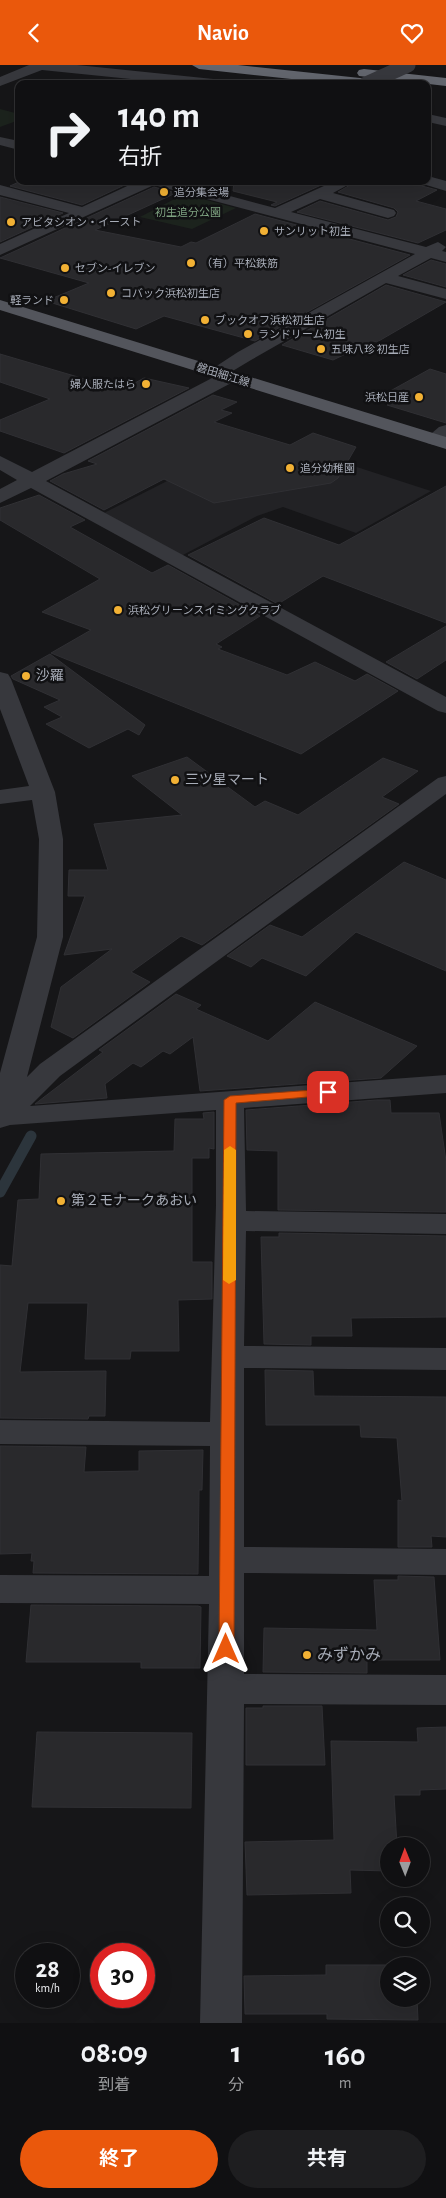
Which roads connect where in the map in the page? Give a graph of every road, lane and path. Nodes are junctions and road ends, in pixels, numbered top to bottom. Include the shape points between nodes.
1 (40, 65) edge
2 (199, 65) edge
3 (280, 65) edge
4 (408, 65) edge
5 (124, 74) junction
6 (6, 79) edge
7 (111, 80) edge
8 (183, 80) edge
9 (340, 80) edge
10 (375, 80) edge
11 (426, 80) edge
12 (431, 80) edge
13 (446, 82) edge
14 (431, 89) edge
15 (446, 91) edge
16 (431, 105) edge
17 (446, 107) edge
18 (431, 119) edge
19 (446, 122) edge
20 (0, 141) edge
21 (15, 145) edge
22 (431, 182) edge
23 (142, 185) edge
24 (170, 185) edge
25 (339, 185) edge
26 (446, 186) edge
27 (0, 190) edge
28 (318, 195) junction
29 (85, 212) junction
30 (276, 213) junction
31 (388, 213) dead end
32 (446, 242) edge
33 (0, 250) edge
34 (428, 253) junction
35 (446, 257) edge
36 (386, 278) junction
37 (446, 294) edge
38 (0, 305) edge
39 (223, 375) junction
40 (442, 438) edge
41 (0, 462) edge
42 (30, 480) junction
43 (0, 497) edge
44 (2, 689) edge
45 (446, 706) edge
46 (446, 783) edge
47 (43, 792) junction
48 (0, 797) edge
49 (446, 1083) edge
50 (230, 1100) junction
51 (1, 1120) edge
52 (230, 1221) junction
53 (446, 1224) edge
54 (228, 1357) junction
55 (446, 1359) edge
56 (0, 1432) edge
57 (227, 1434) junction
58 (446, 1562) edge
59 (226, 1575) junction
60 (0, 1589) edge
61 (226, 1689) junction
62 (446, 1690) edge
63 (221, 2023) edge

1 - 5 street
1 - 6 street
2 - 9 highway
3 - 11 highway
4 - 10 street, bridge
5 - 7 street
5 - 8 street
12 - 13 highway
14 - 15 highway
16 - 17 street
18 - 19 street
20 - 21 street
22 - 26 street
23 - 29 street
24 - 30 street
25 - 28 street
27 - 29 street
28 - 30 street
28 - 31 street
29 - 33 street
30 - 34 street
32 - 34 street
34 - 35 street
34 - 36 street
36 - 37 street
36 - 39 street via 265,342
38 - 39 main road, 磐田細江線
39 - 40 main road, 磐田細江線
39 - 42 street
41 - 42 street
42 - 43 street
42 - 45 street
44 - 47 street
46 - 51 street via 50,1070
47 - 48 street
47 - 51 street via 51,839 50,937
49 - 50 street
50 - 51 street
50 - 52 street
52 - 53 street
52 - 54 street
54 - 55 street
54 - 57 street
56 - 57 street
57 - 59 street
58 - 59 street
59 - 60 street
59 - 61 street
61 - 62 street
61 - 63 street

